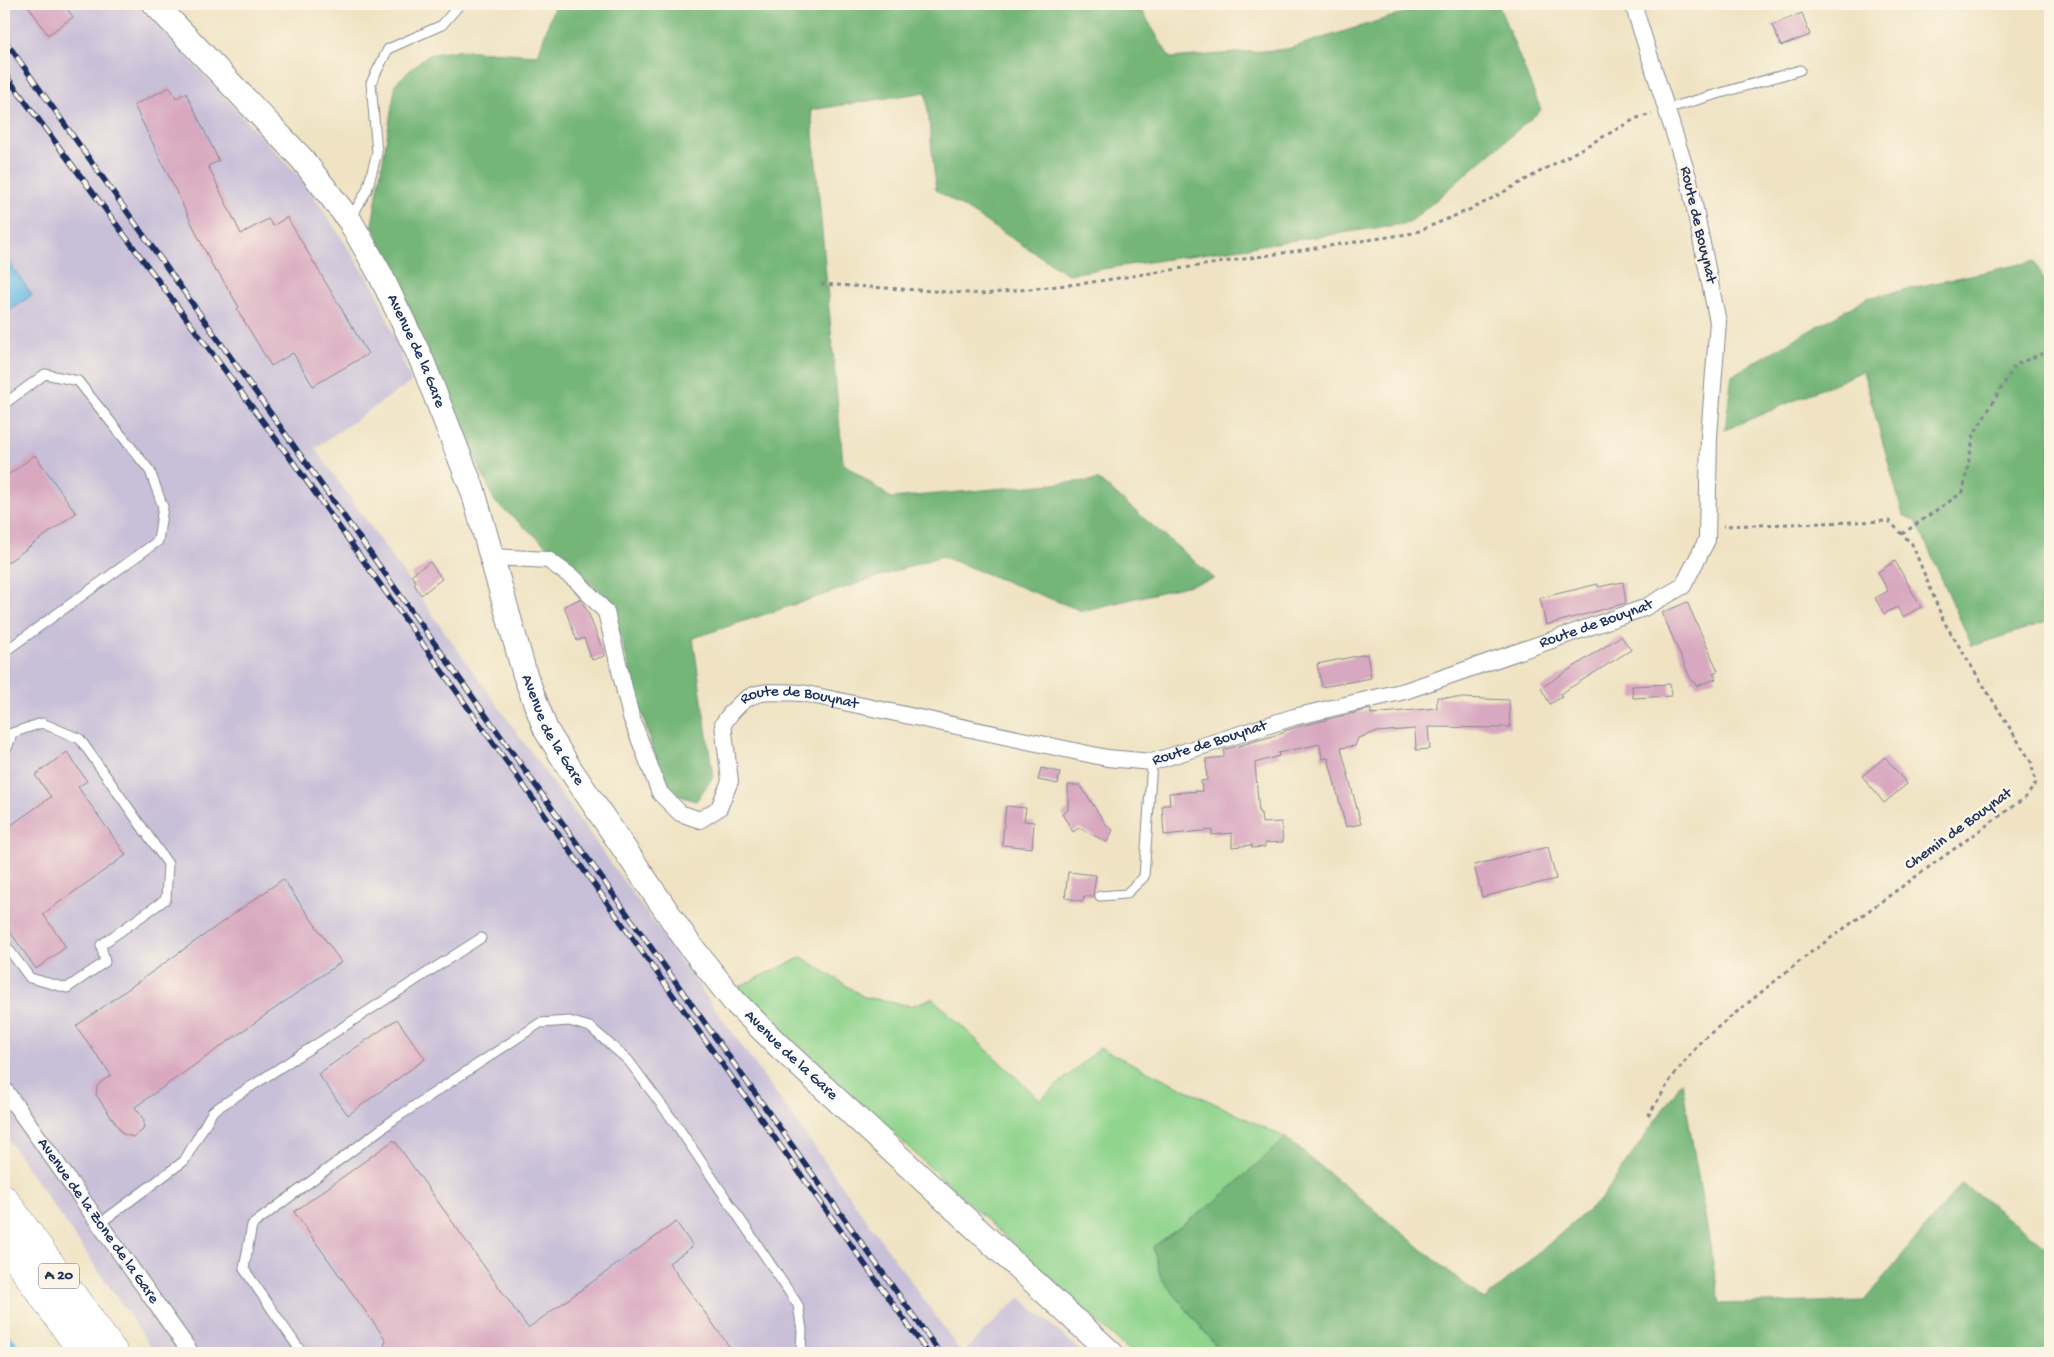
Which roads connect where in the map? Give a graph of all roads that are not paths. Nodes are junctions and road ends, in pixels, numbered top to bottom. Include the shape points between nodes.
1 (155, 4) edge
2 (460, 4) edge
3 (1633, 4) edge
4 (1800, 70) dead end
5 (1666, 109) junction
6 (350, 221) junction
7 (4, 404) edge
8 (493, 557) junction
9 (4, 652) edge
10 (4, 749) edge
11 (1152, 762) junction
12 (1100, 896) dead end
13 (481, 938) dead end
14 (4, 943) edge
15 (4, 1089) edge
16 (4, 1199) edge
17 (99, 1224) junction
18 (4, 1241) edge
19 (83, 1353) edge
20 (114, 1353) edge
21 (191, 1353) edge
22 (302, 1353) edge
23 (801, 1353) edge
24 (1111, 1353) edge

1 - 6 street, Avenue de la Gare via 302,159
2 - 6 lane via 442,25 388,49 371,82 377,153 367,190
3 - 5 street, Route de Bouynat
4 - 5 lane
5 - 11 street, Route de Bouynat via 1688,180 1718,322 1709,436 1707,540 1683,586 1644,608 1405,691 1294,716
6 - 8 street, Avenue de la Gare via 422,361 473,491
7 - 9 lane via 45,374 78,381 150,471 163,507 158,541
8 - 11 street, Route de Bouynat via 548,560 576,580 606,612 631,717 660,793 680,813 693,818 700,820 719,808 730,781 723,724 736,706 758,692 802,693 1107,758
8 - 24 street, Avenue de la Gare via 525,675 546,730 689,944 733,1000 782,1050
10 - 14 lane via 12,733 42,724 80,739 168,864 166,899 101,945 105,962 67,988 30,978
11 - 12 lane via 1144,877 1126,894
13 - 17 lane via 213,1111 184,1161
15 - 17 street, Avenue de la Zone de la Gare
16 - 20 highway, A 20
17 - 21 street, Avenue de la Zone de la Gare
18 - 19 highway, A 20
22 - 23 lane via 244,1269 252,1225 396,1118 540,1023 569,1021 590,1028 628,1060 678,1128 798,1305

